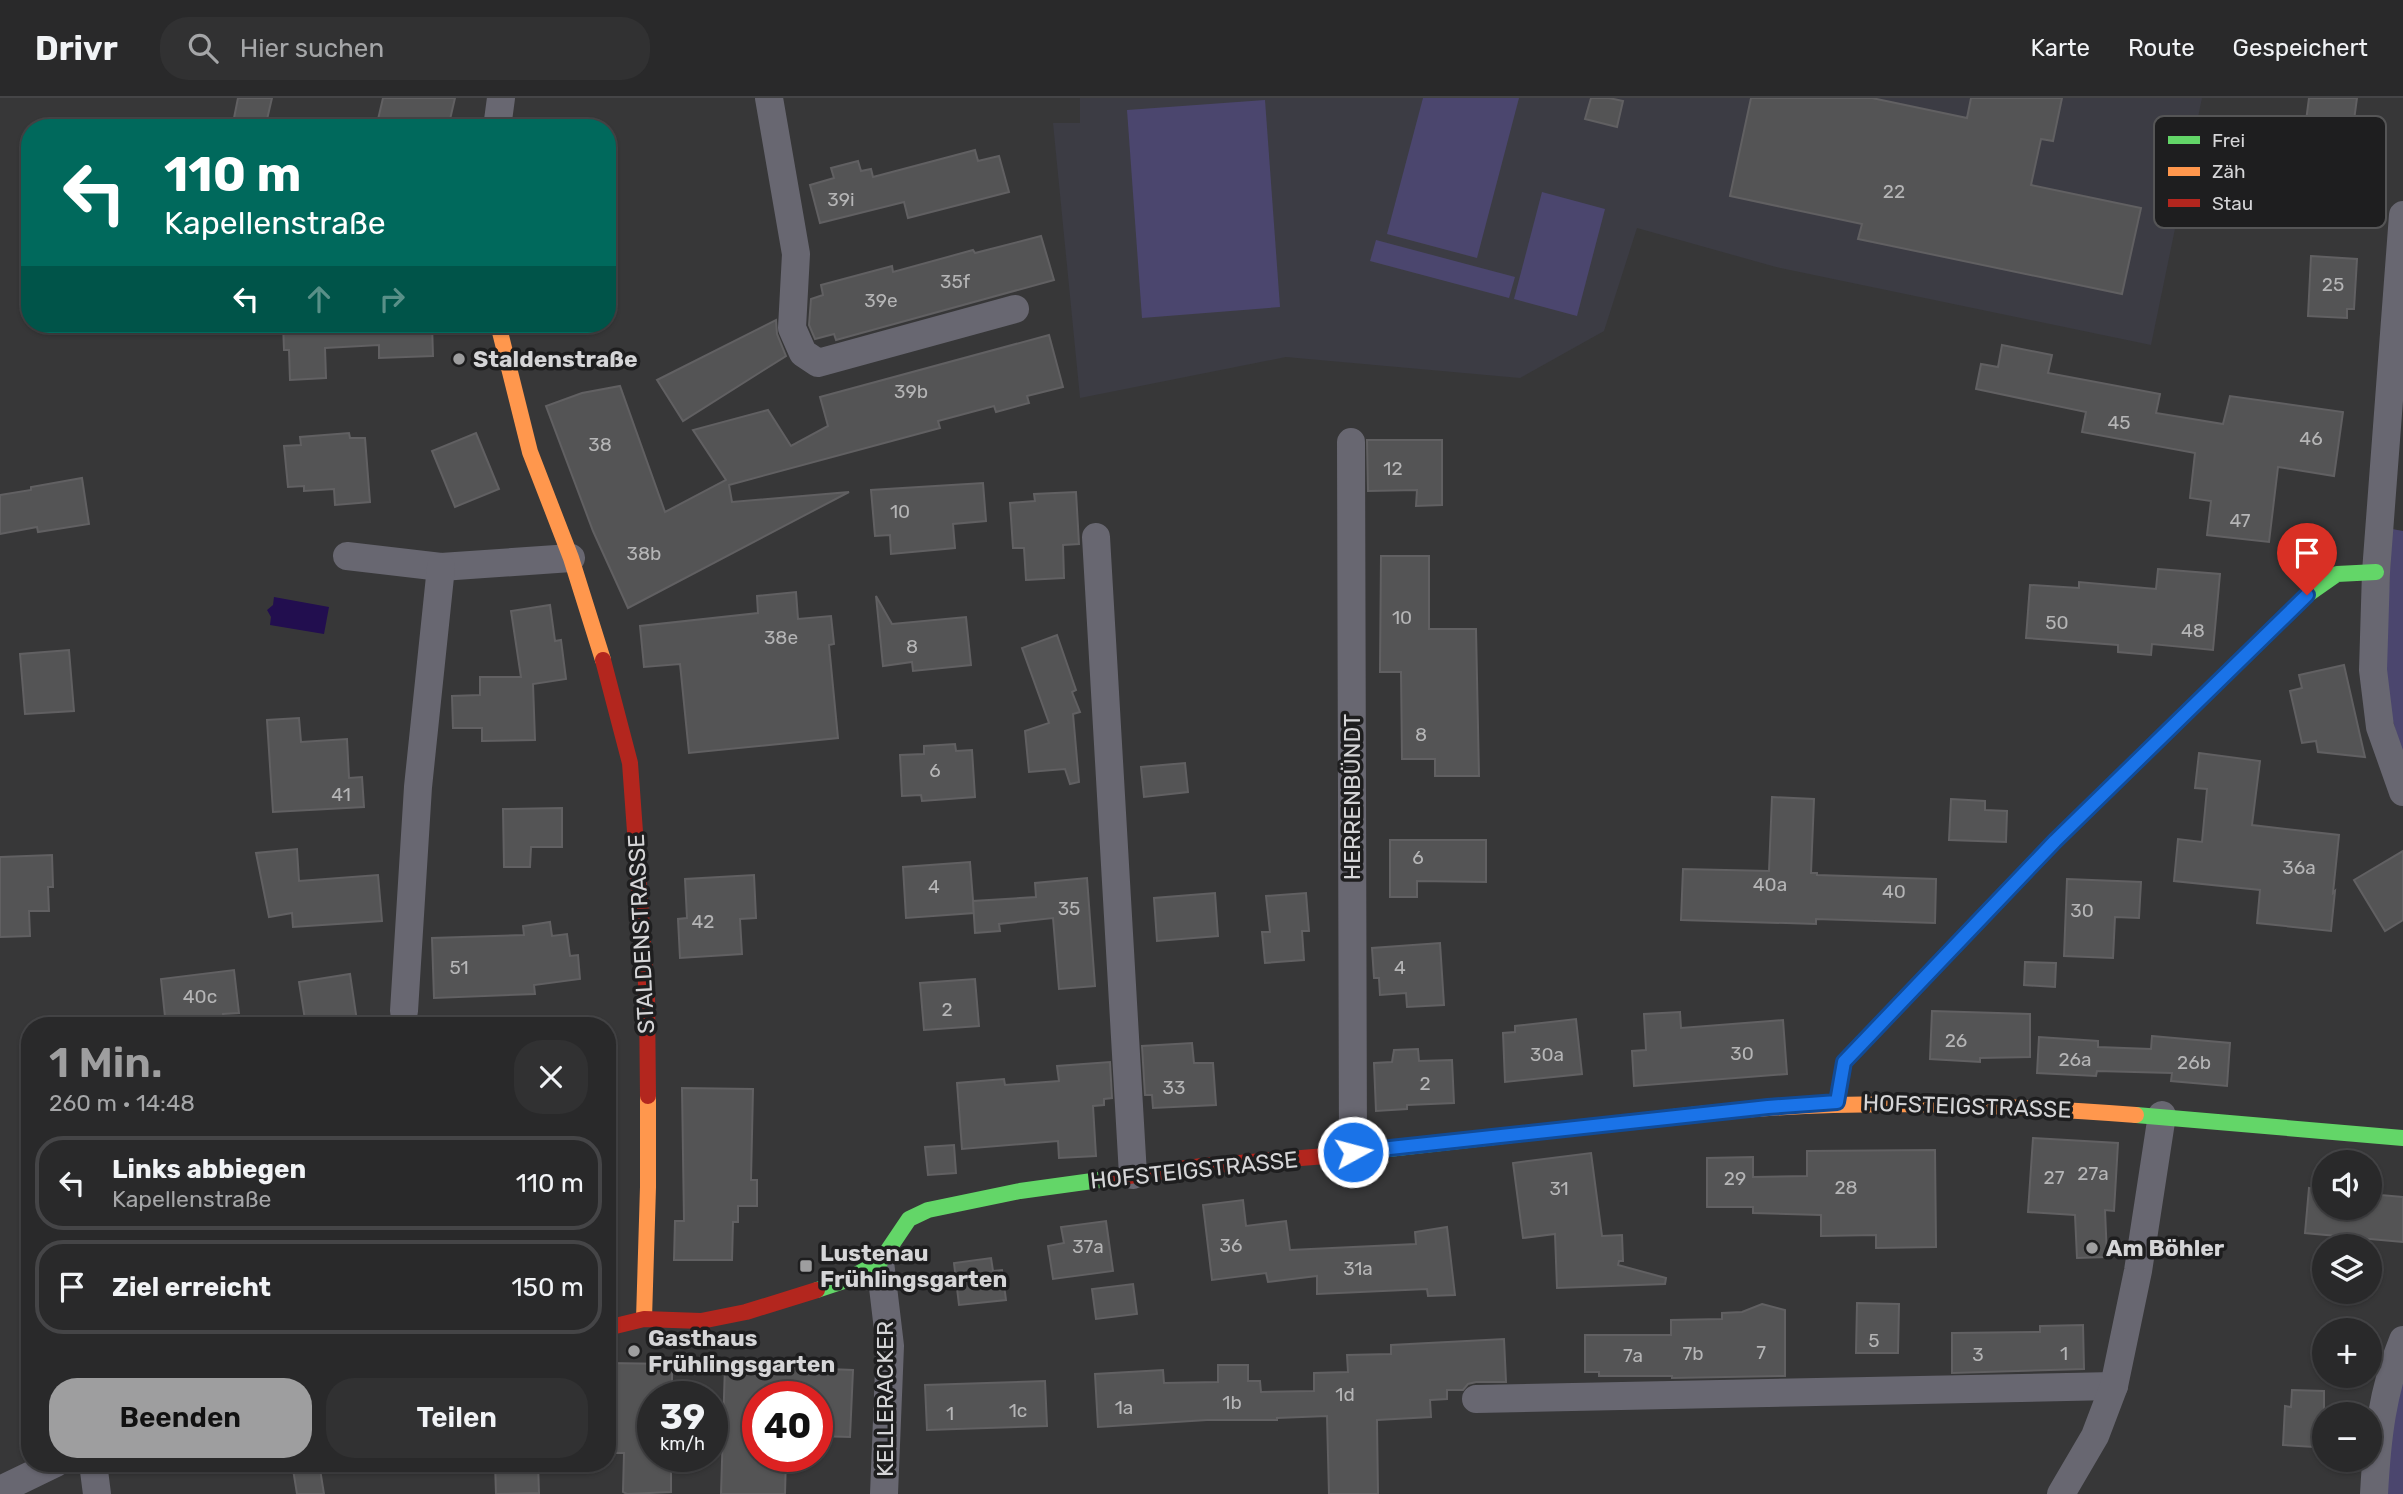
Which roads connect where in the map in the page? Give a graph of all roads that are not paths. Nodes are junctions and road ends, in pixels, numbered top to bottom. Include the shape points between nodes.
1 (501, 98) edge
2 (769, 98) edge
3 (498, 119) edge
4 (2403, 215) edge
5 (1015, 309) dead end
6 (500, 333) edge
7 (1351, 442) dead end
8 (1096, 537) dead end
9 (347, 556) dead end
10 (571, 558) junction
11 (441, 567) junction
12 (2376, 572) junction
13 (2403, 792) edge
14 (404, 1011) dead end
15 (1837, 1102) junction
16 (2162, 1115) junction
17 (2403, 1138) edge
18 (1353, 1152) junction
19 (1133, 1174) junction
20 (880, 1262) junction
21 (644, 1319) junction
22 (616, 1326) edge
23 (2403, 1339) edge
24 (2115, 1386) junction
25 (1476, 1399) dead end
26 (37, 1472) edge
27 (94, 1472) edge
28 (0, 1490) edge
29 (97, 1494) edge
30 (884, 1494) edge
31 (2061, 1494) edge
32 (2374, 1494) edge

1 - 3 street
2 - 5 street via 796,254 792,328 803,353 818,363
4 - 12 street
6 - 10 street, STALDENSTRASSE via 530,452
7 - 18 street, HERRENBÜNDT
8 - 19 street
9 - 11 street
10 - 11 street
10 - 21 street, STALDENSTRASSE via 630,763 647,998
11 - 14 street via 418,788
12 - 13 street via 2373,670 2380,727
12 - 15 street via 2337,574 2307,595 2099,797 1844,1062
15 - 16 street, HOFSTEIGSTRASSE
15 - 18 street, HOFSTEIGSTRASSE
16 - 17 street, HOFSTEIGSTRASSE
16 - 24 street
18 - 19 street, HOFSTEIGSTRASSE
19 - 20 street, HOFSTEIGSTRASSE via 928,1210 909,1219
20 - 21 street, HOFSTEIGSTRASSE via 844,1281 746,1312 701,1321
20 - 30 street, KELLERACKER via 890,1346
21 - 22 street, HOFSTEIGSTRASSE
23 - 32 street via 2378,1428
24 - 25 street
24 - 31 street via 2095,1436
26 - 28 street
27 - 29 street

